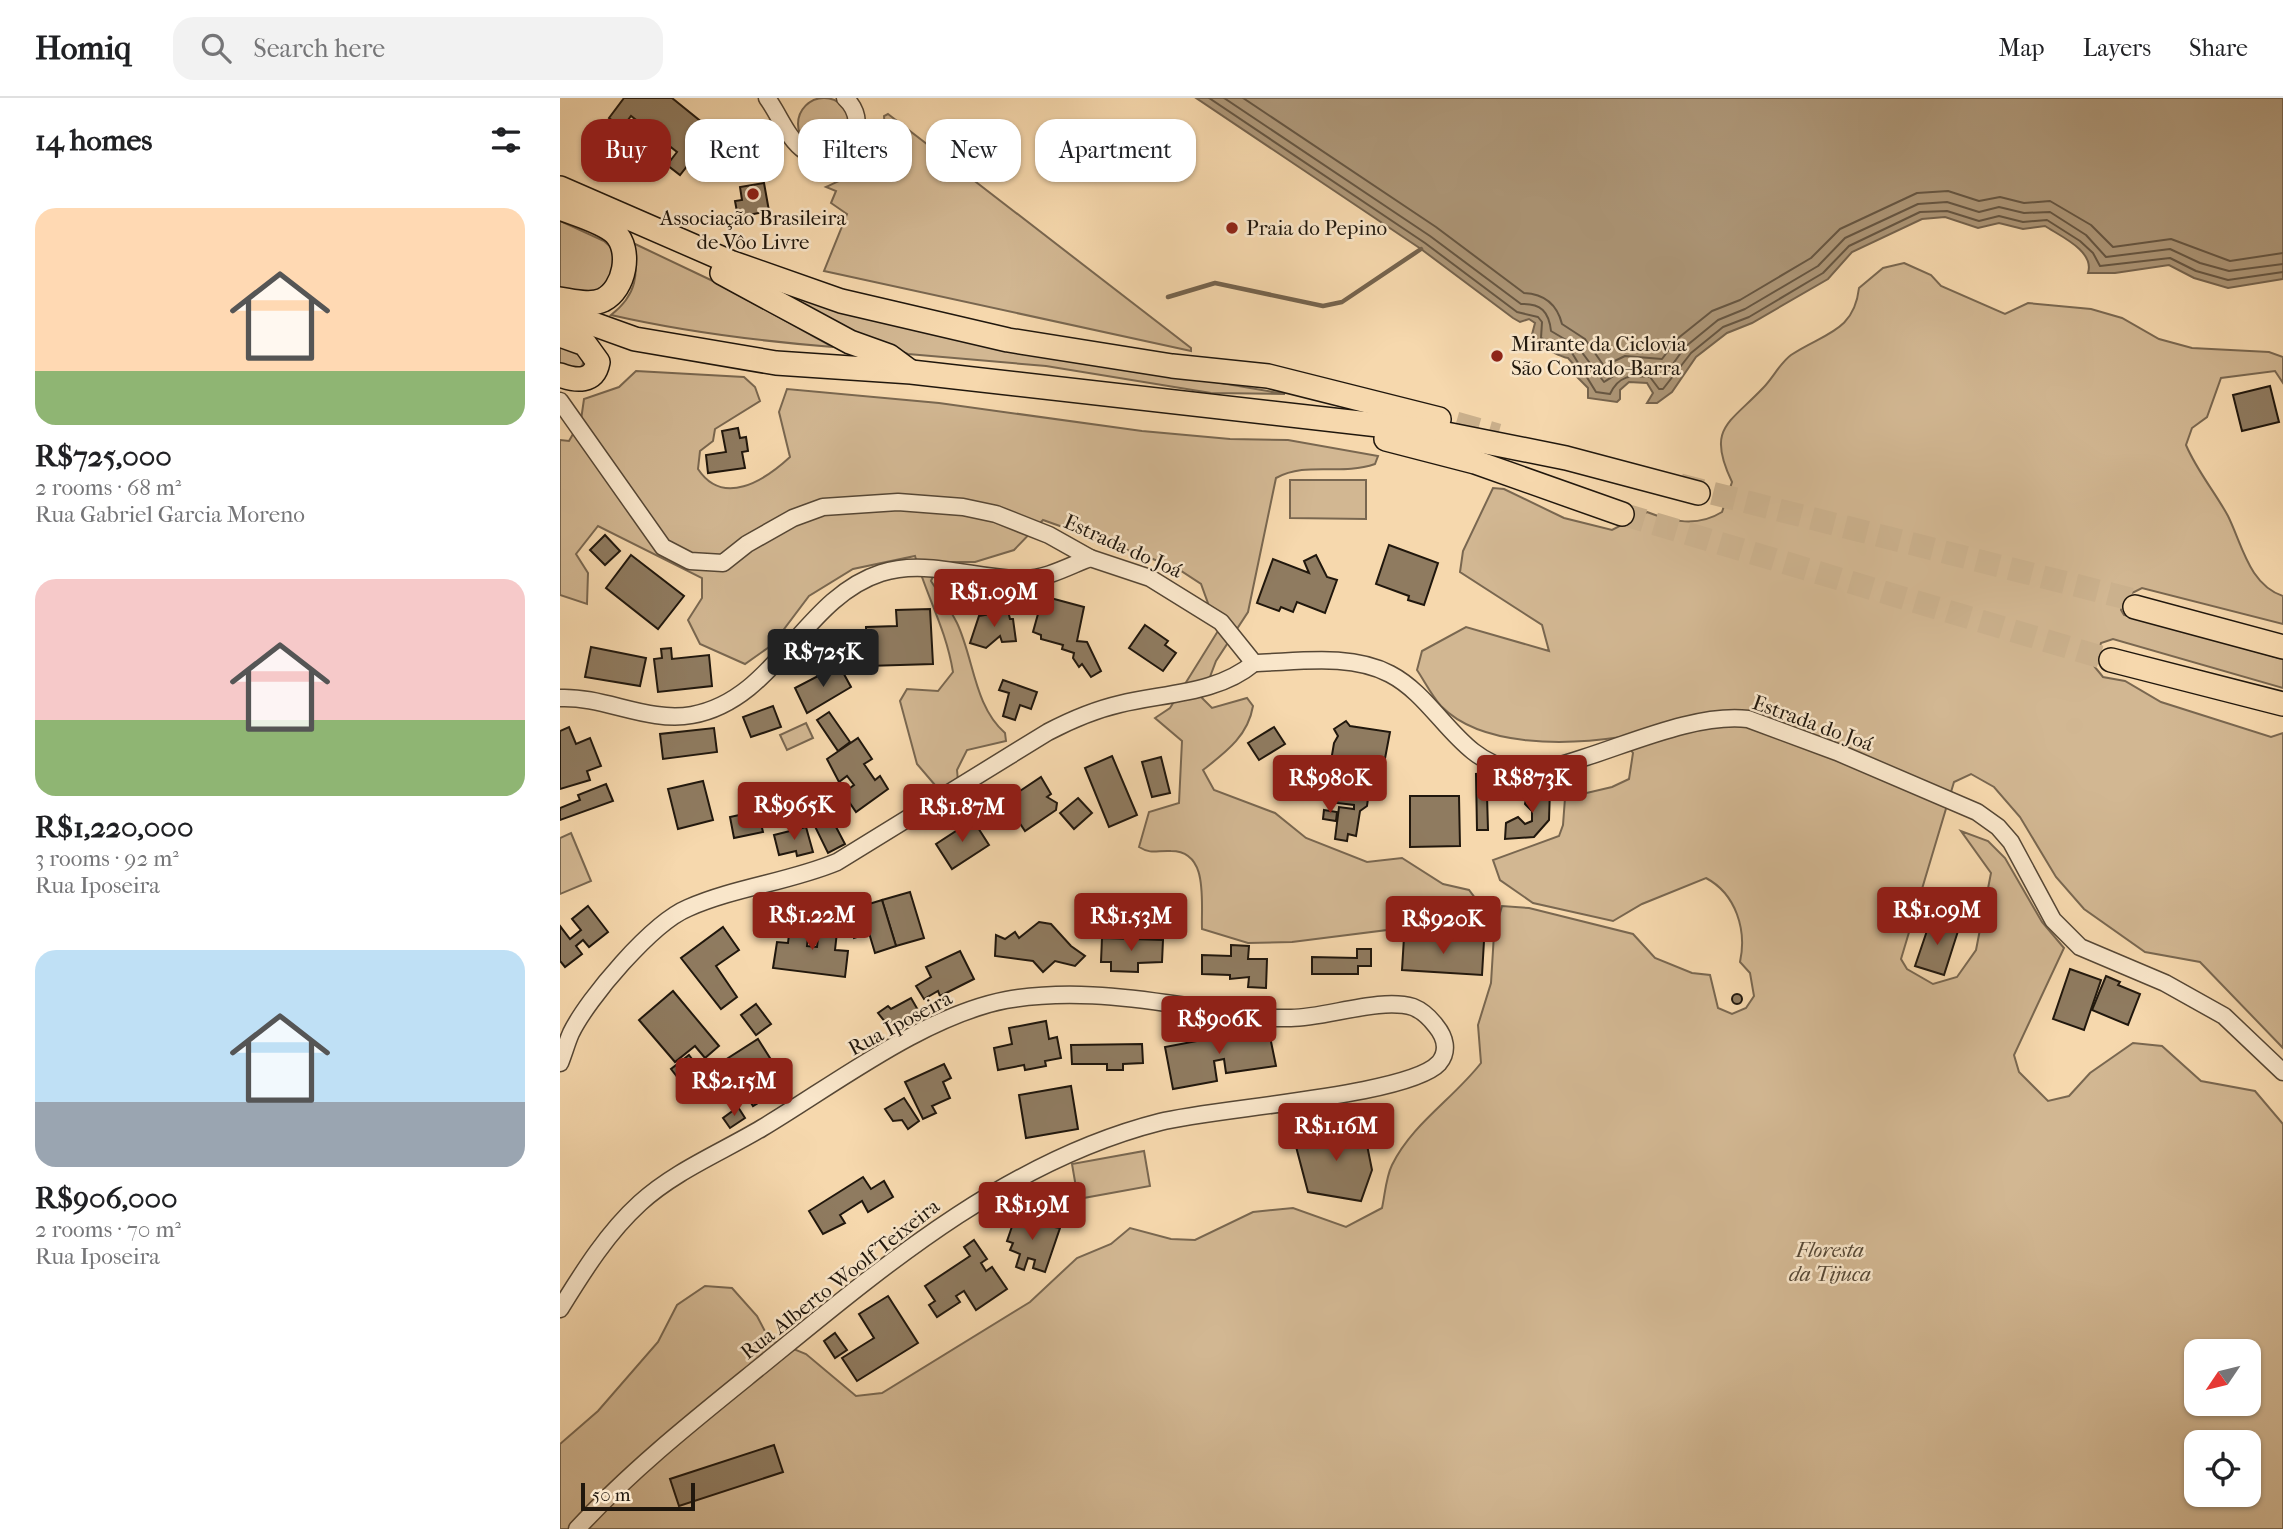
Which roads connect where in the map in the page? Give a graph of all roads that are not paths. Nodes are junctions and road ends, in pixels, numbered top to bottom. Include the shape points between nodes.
1 (767, 98) edge
2 (845, 98) edge
3 (560, 188) edge
4 (560, 205) edge
5 (560, 299) edge
6 (560, 312) edge
7 (560, 335) edge
8 (911, 372) junction
9 (560, 374) edge
10 (560, 401) edge
11 (1267, 413) junction
12 (1456, 423) tunnel mouth
13 (1698, 494) tunnel mouth
14 (1622, 514) tunnel mouth
15 (1090, 558) junction
16 (2283, 638) edge
17 (2283, 647) edge
18 (2110, 660) tunnel mouth
19 (1254, 663) junction
20 (560, 698) edge
21 (2283, 704) edge
22 (560, 1063) edge
23 (2283, 1072) edge
24 (1206, 1112) joint
25 (560, 1309) edge
26 (578, 1529) edge

1 - 2 street via 801,148 823,158 839,154 855,138 857,119
3 - 12 highway via 730,262 841,301 1008,340 1268,376
4 - 5 highway via 614,233 625,251 621,278 603,300
4 - 8 highway via 619,226 757,289 850,342 889,356
6 - 8 highway via 660,344 776,363
7 - 9 highway via 585,344 598,362 586,379
8 - 11 highway
10 - 15 street, Estrada do Joá via 656,539 690,561 723,563 747,544 810,510 898,502 933,502 996,514
11 - 13 highway via 1503,444
11 - 14 highway via 1432,449
15 - 19 street, Estrada do Joá via 1150,578 1192,601 1221,622
15 - 20 street via 1025,579 909,568 880,573 843,593 774,666 718,708 662,716
16 - 17 highway via 2136,604
18 - 21 highway
19 - 22 street via 1238,676 1210,686 1079,716 837,862 687,908 649,937 604,985 571,1033
19 - 23 street, Estrada do Joá via 1333,661 1365,664 1391,674 1412,688 1474,753 1496,766 1518,770 1555,767 1704,721 1735,717 1838,752 1977,812 1998,827 2061,930 2080,947 2165,983 2224,1016
24 - 25 street, Rua Iposeira via 1378,1087 1418,1076 1438,1063 1446,1050 1443,1034 1427,1015 1410,1006 1290,1018 1140,999 1052,994 971,1009 858,1069 642,1201 611,1233
24 - 26 street, Rua Alberto Woolf Teixeira via 1108,1138 1052,1160 951,1220 845,1297 724,1396 621,1484

